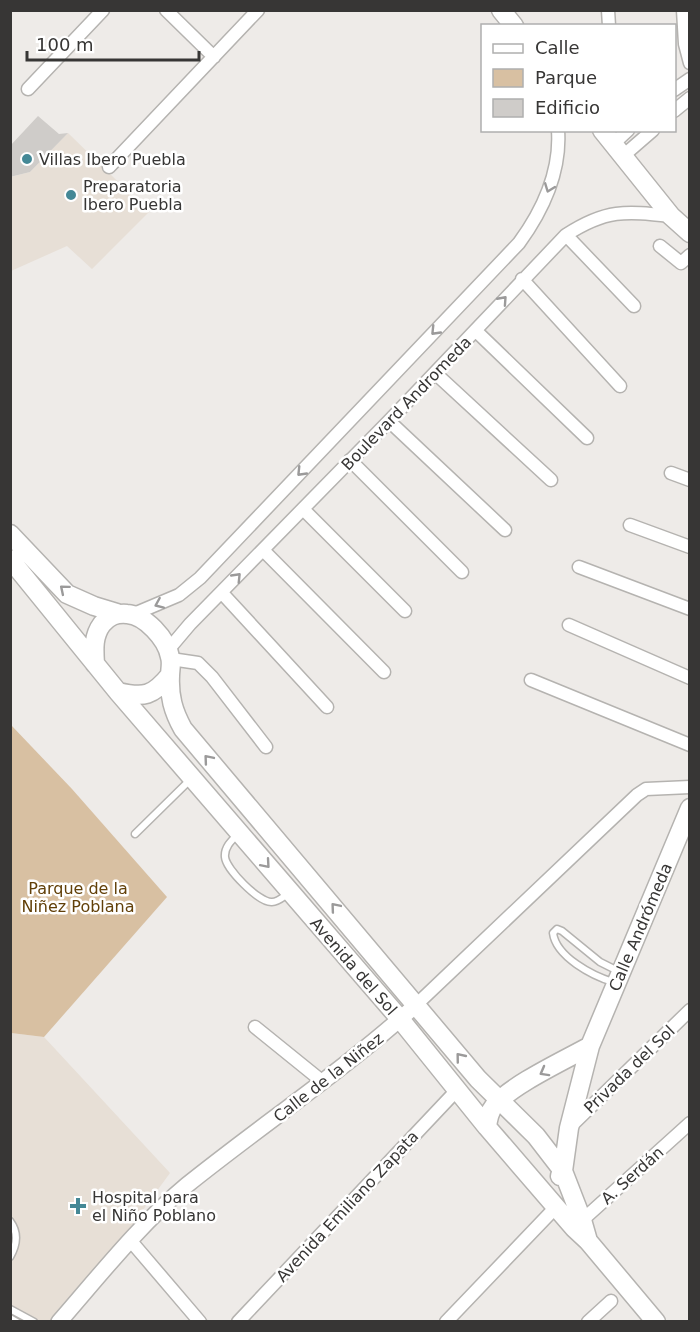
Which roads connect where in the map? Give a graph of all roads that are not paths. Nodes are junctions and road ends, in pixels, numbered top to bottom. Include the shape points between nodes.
1 (103, 10) edge
2 (166, 10) edge
3 (258, 10) edge
4 (501, 10) edge
5 (683, 10) edge
6 (512, 24) edge
7 (214, 57) junction
8 (690, 63) edge
9 (690, 79) edge
10 (28, 89) dead end
11 (676, 89) edge
12 (690, 98) edge
13 (676, 110) edge
14 (558, 132) edge
15 (626, 132) edge
16 (647, 132) edge
17 (613, 143) edge
18 (109, 167) dead end
19 (671, 216) junction
20 (690, 233) edge
21 (566, 235) junction
22 (660, 246) dead end
23 (690, 255) edge
24 (522, 279) junction
25 (634, 306) dead end
26 (476, 331) junction
27 (435, 373) junction
28 (620, 386) dead end
29 (389, 421) junction
30 (587, 438) dead end
31 (350, 460) junction
32 (670, 473) dead end
33 (551, 480) dead end
34 (690, 480) edge
35 (303, 509) junction
36 (630, 525) dead end
37 (505, 530) dead end
38 (10, 534) edge
39 (690, 547) edge
40 (263, 550) junction
41 (10, 558) edge
42 (579, 567) dead end
43 (462, 572) dead end
44 (222, 593) junction
45 (690, 609) edge
46 (405, 611) dead end
47 (125, 614) junction
48 (569, 625) dead end
49 (170, 662) junction
50 (95, 664) junction
51 (384, 672) dead end
52 (690, 678) edge
53 (531, 680) dead end
54 (118, 692) junction
55 (327, 707) dead end
56 (690, 745) edge
57 (266, 747) dead end
58 (192, 778) junction
59 (690, 787) edge
60 (690, 808) edge
61 (239, 833) junction
62 (135, 834) dead end
63 (290, 892) junction
64 (600, 962) junction
65 (594, 975) junction
66 (618, 978) junction
67 (417, 1004) junction
68 (690, 1010) edge
69 (400, 1019) junction
70 (255, 1027) dead end
71 (590, 1047) junction
72 (324, 1082) junction
73 (457, 1090) junction
74 (500, 1100) junction
75 (690, 1123) edge
76 (487, 1127) junction
77 (569, 1128) junction
78 (563, 1171) junction
79 (539, 1186) junction
80 (556, 1207) junction
81 (10, 1221) edge
82 (578, 1224) junction
83 (130, 1240) junction
84 (11, 1256) edge
85 (611, 1301) dead end
86 (11, 1311) edge
87 (10, 1318) edge
88 (17, 1322) edge
89 (34, 1322) edge
90 (59, 1322) edge
91 (200, 1322) edge
92 (238, 1322) edge
93 (446, 1322) edge
94 (588, 1322) edge
95 (656, 1322) edge

1 - 10 street
2 - 7 street
3 - 7 street
4 - 6 main road
5 - 8 street
7 - 18 street
9 - 11 street
12 - 13 street
14 -> 47 street, Boulevard Andromeda via 553,181 536,219 519,243 200,578 179,595
15 - 17 street
16 - 17 street
17 - 19 main road
19 - 20 main road
19 - 21 street, Boulevard Andromeda via 630,211 608,214
21 - 24 street, Boulevard Andromeda
21 - 25 street
22 - 23 street via 681,263
26 -> 24 street, Boulevard Andromeda
24 - 28 street
26 - 27 street, Boulevard Andromeda
26 - 30 street
27 - 29 street, Boulevard Andromeda
27 - 33 street
29 - 31 street, Boulevard Andromeda
29 - 37 street
31 - 35 street, Boulevard Andromeda
31 - 43 street
32 - 34 street
35 - 40 street, Boulevard Andromeda
35 - 46 street
36 - 39 street
47 -> 38 main road via 67,594
44 -> 40 street, Boulevard Andromeda
40 - 51 street
41 - 50 main road
42 - 45 street
44 - 49 street, Boulevard Andromeda via 190,624
44 - 55 street
47 - 49 main road via 150,625
47 - 50 main road via 106,620 97,632
48 - 52 street
49 - 54 main road via 159,689 146,695
49 - 57 street via 198,663
67 -> 49 main road, Avenida del Sol via 183,729 170,696
50 - 54 main road
53 - 56 street
54 - 58 main road, Avenida del Sol
58 - 61 main road, Avenida del Sol
58 - 62 lane
59 - 67 street, Calle de la Niñez via 646,789 637,795
60 - 66 main road, Calle Andrómeda
61 -> 63 main road, Avenida del Sol
61 - 63 lane via 226,849 227,865 264,901 281,900
63 - 69 main road, Avenida del Sol
64 - 65 lane
64 - 65 lane via 562,931 556,929 553,933 558,946
64 - 66 lane
65 - 66 lane
66 - 71 main road, Calle Andrómeda
67 - 69 street, Calle de la Niñez
74 -> 67 main road, Avenida del Sol
68 - 77 street, Privada del Sol
69 - 72 street, Calle de la Niñez
69 - 73 main road, Avenida del Sol
70 - 72 street
71 -> 74 main road
71 - 77 main road, Calle Andrómeda
72 - 83 street, Calle de la Niñez via 186,1186
73 - 76 main road, Avenida del Sol
73 - 92 street, Avenida Emiliano Zapata
74 - 76 main road via 488,1116
74 - 78 main road, Avenida del Sol via 536,1136
75 - 82 street, A. Serdán
76 - 79 main road, Avenida del Sol
77 - 78 main road, Calle Andrómeda
78 - 79 main road via 552,1184
78 - 82 main road, Avenida del Sol
79 - 80 main road, Avenida del Sol
80 - 82 main road, Avenida del Sol
80 - 93 street
81 - 84 lane via 17,1241
82 - 95 main road, Avenida del Sol
83 - 90 street, Calle de la Niñez
83 - 91 street
85 - 94 street
86 - 89 lane
87 - 88 lane

